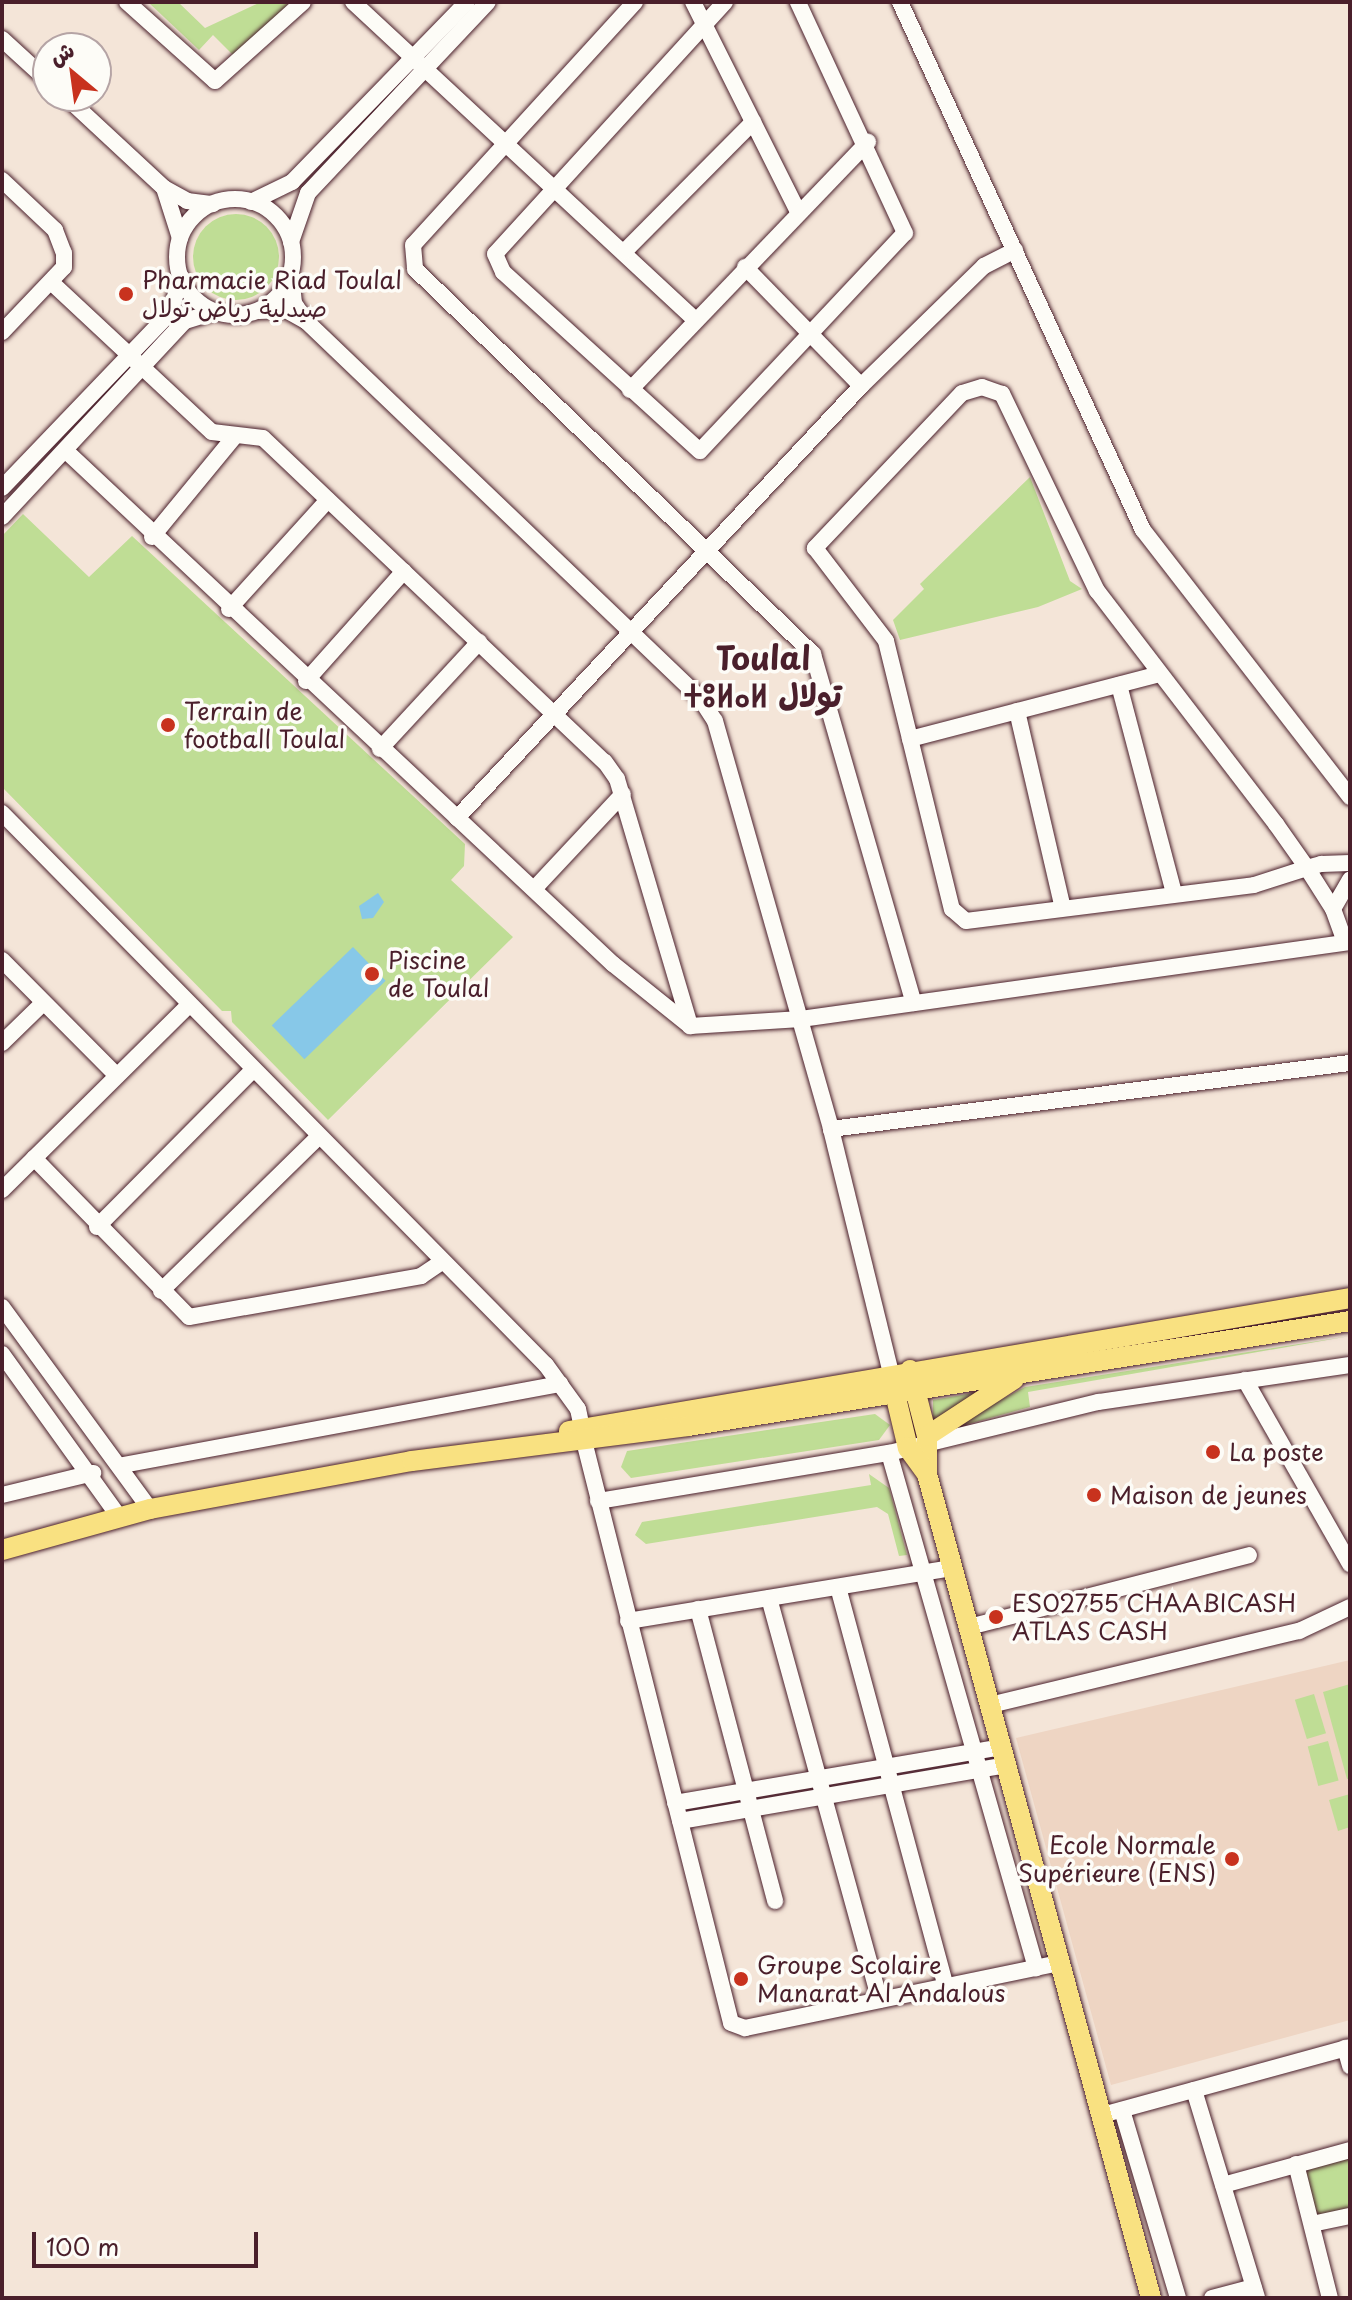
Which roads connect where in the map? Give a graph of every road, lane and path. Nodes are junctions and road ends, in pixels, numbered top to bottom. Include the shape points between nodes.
1 (127, 2) edge
2 (303, 2) edge
3 (353, 2) edge
4 (467, 2) edge
5 (488, 2) edge
6 (635, 2) edge
7 (693, 2) edge
8 (725, 2) edge
9 (798, 2) edge
10 (900, 2) edge
11 (703, 24) junction
12 (2, 39) edge
13 (419, 63) junction
14 (32, 66) edge
15 (82, 112) edge
16 (753, 122) junction
17 (505, 139) junction
18 (868, 142) junction
19 (2, 180) edge
20 (553, 183) junction
21 (164, 188) junction
22 (251, 202) junction
23 (213, 204) junction
24 (798, 212) junction
25 (180, 240) junction
26 (291, 242) junction
27 (1015, 250) junction
28 (625, 251) junction
29 (745, 267) junction
30 (291, 272) junction
31 (181, 277) junction
32 (51, 282) junction
33 (215, 312) junction
34 (254, 312) junction
35 (694, 319) junction
36 (306, 321) junction
37 (3, 330) edge
38 (813, 337) junction
39 (131, 354) junction
40 (143, 366) junction
41 (861, 386) junction
42 (630, 390) junction
43 (234, 437) junction
44 (65, 450) junction
45 (2, 488) edge
46 (328, 500) junction
47 (2, 517) edge
48 (152, 537) junction
49 (712, 551) junction
50 (404, 571) junction
51 (229, 609) junction
52 (630, 636) junction
53 (479, 642) junction
54 (1156, 675) junction
55 (306, 681) junction
56 (1119, 685) junction
57 (1017, 711) junction
58 (555, 713) junction
59 (910, 739) junction
60 (380, 749) junction
61 (623, 794) junction
62 (1350, 797) edge
63 (2, 813) edge
64 (457, 818) junction
65 (1350, 863) edge
66 (1307, 868) junction
67 (1350, 880) edge
68 (534, 889) junction
69 (1174, 893) junction
70 (1062, 904) junction
71 (1333, 909) junction
72 (1348, 942) edge
73 (2, 960) edge
74 (43, 1003) junction
75 (914, 1003) junction
76 (190, 1004) junction
77 (801, 1019) junction
78 (690, 1026) junction
79 (2, 1043) edge
80 (1350, 1063) edge
81 (252, 1071) junction
82 (117, 1076) junction
83 (831, 1129) junction
84 (317, 1138) junction
85 (34, 1158) junction
86 (2, 1190) edge
87 (97, 1227) junction
88 (440, 1263) junction
89 (161, 1291) junction
90 (1350, 1298) edge
91 (2, 1307) edge
92 (1350, 1321) edge
93 (2, 1356) edge
94 (1350, 1365) edge
95 (900, 1371) junction
96 (1025, 1373) junction
97 (1245, 1380) junction
98 (561, 1384) junction
99 (919, 1390) junction
100 (895, 1394) junction
101 (583, 1435) junction
102 (913, 1445) junction
103 (123, 1465) junction
104 (93, 1473) junction
105 (2, 1495) edge
106 (598, 1501) junction
107 (150, 1509) junction
108 (120, 1518) junction
109 (2, 1550) edge
110 (1249, 1555) dead end
111 (1350, 1564) edge
112 (952, 1568) junction
113 (925, 1573) junction
114 (838, 1587) junction
115 (769, 1598) junction
116 (1350, 1607) edge
117 (698, 1609) junction
118 (628, 1621) junction
119 (969, 1627) junction
120 (990, 1705) junction
121 (1004, 1756) junction
122 (978, 1762) junction
123 (887, 1768) junction
124 (819, 1779) junction
125 (891, 1785) junction
126 (746, 1791) junction
127 (824, 1796) junction
128 (675, 1803) junction
129 (751, 1809) junction
130 (680, 1821) junction
131 (775, 1901) dead end
132 (1060, 1963) junction
133 (1036, 1968) junction
134 (946, 1987) junction
135 (880, 2000) junction
136 (1348, 2048) edge
137 (1350, 2066) edge
138 (1194, 2090) junction
139 (1112, 2112) junction
140 (1350, 2150) edge
141 (1296, 2164) junction
142 (1223, 2185) junction
143 (1350, 2216) edge
144 (1312, 2224) junction
145 (1255, 2293) edge
146 (1151, 2298) edge
147 (1178, 2298) edge
148 (1212, 2298) edge
149 (1330, 2298) edge

1 - 2 street via 215,81
3 - 13 street
4 - 13 street
5 - 13 street
6 - 17 street
7 - 11 street
8 - 11 street
9 - 18 street
10 - 27 street
11 - 16 street
11 - 20 street
12 - 14 street
13 - 17 street
13 - 22 street via 292,182
13 - 26 street via 308,193
15 - 21 street
16 - 24 street
16 - 28 street
17 - 20 street
17 - 49 street via 413,245 415,269
18 - 24 street
18 - 38 street via 903,217 902,242
19 - 32 street via 55,230 64,267
20 - 28 street
20 - 42 street via 497,244 497,263
21 - 23 street
21 - 25 street
22 - 23 street
22 - 26 street via 276,216
23 - 25 street
24 - 29 street
25 - 31 street
26 - 30 street
27 - 41 street via 984,266
27 - 62 street via 1161,561
28 - 35 street
29 - 35 street
29 - 38 street
30 - 34 street via 278,297
30 - 36 street via 294,303
31 - 33 street
31 - 39 street via 170,313
32 - 37 street
32 - 39 street
33 - 34 street
33 - 40 street via 185,321
34 - 36 street via 286,310
35 - 42 street
36 - 52 street
38 - 41 street
38 - 42 street via 709,448 693,448
39 - 40 street
39 - 45 street
40 - 43 street via 212,432
40 - 44 street
41 - 49 street
43 - 46 street via 263,438
43 - 48 street
44 - 47 street
44 - 48 street
46 - 50 street
46 - 51 street
48 - 51 street
49 - 52 street
49 - 75 street via 813,654
50 - 53 street
50 - 55 street
51 - 55 street
52 - 58 street
52 - 77 street via 700,698 715,721
53 - 58 street
53 - 60 street
54 - 56 street
54 - 59 street via 1097,591 1009,402 993,389 972,388 814,552 881,631
54 - 66 street
55 - 60 street
56 - 57 street
56 - 69 street
57 - 59 street
57 - 70 street
58 - 61 street via 605,762
58 - 64 street
59 - 70 street via 958,916 966,921
60 - 64 street
61 - 68 street
61 - 78 street
63 - 76 street
64 - 68 street
65 - 66 street
66 - 69 street via 1254,885
66 - 71 street
67 - 71 street
68 - 78 street
69 - 70 street
71 - 72 street
72 - 75 street
73 - 74 street
74 - 79 street
74 - 82 street
75 - 77 street
76 - 81 street
76 - 82 street
77 - 78 street
77 - 83 street
80 - 83 street
81 - 84 street
81 - 87 street
82 - 85 street
83 - 95 street
84 - 88 street
84 - 89 street
85 - 86 street
85 - 87 street
87 - 89 street
88 - 89 street via 421,1276 195,1317
88 - 98 street
90 - 95 main road
91 - 103 street
92 - 96 main road
93 - 104 street
94 - 97 street
95 - 99 main road
95 - 100 main road
95 - 101 main road
96 - 99 main road
96 - 102 main road
97 - 102 street via 1099,1402
97 - 111 street
98 - 101 street
98 - 103 street
99 - 100 main road
99 - 102 main road
100 - 101 main road
100 - 102 main road
101 - 106 street
101 - 107 main road
102 - 106 street
102 - 112 main road via 927,1474
102 - 113 street
103 - 107 street
104 - 105 street
104 - 108 street
106 - 118 street
107 - 108 main road
108 - 109 main road
110 - 119 street
112 - 113 street
112 - 119 main road
113 - 114 street
113 - 122 street
114 - 115 street
114 - 123 street
115 - 117 street
115 - 124 street
116 - 120 street via 1299,1631
117 - 118 street
117 - 126 street
118 - 128 street
119 - 120 main road
120 - 121 main road
121 - 122 street
121 - 132 main road
122 - 123 street
122 - 125 street
122 - 133 street
123 - 124 street
123 - 125 street
124 - 126 street
124 - 127 street
125 - 127 street
125 - 134 street
126 - 128 street
126 - 129 street
127 - 129 street
127 - 135 street
128 - 130 street
129 - 130 street
129 - 131 street
130 - 135 street via 734,2026
132 - 133 street
132 - 139 main road
133 - 134 street
134 - 135 street
136 - 137 street
136 - 138 street
138 - 139 street
138 - 142 street
139 - 146 main road
139 - 147 street
140 - 141 street
141 - 142 street
141 - 144 street
142 - 145 street
143 - 144 street
144 - 149 street
145 - 148 street

